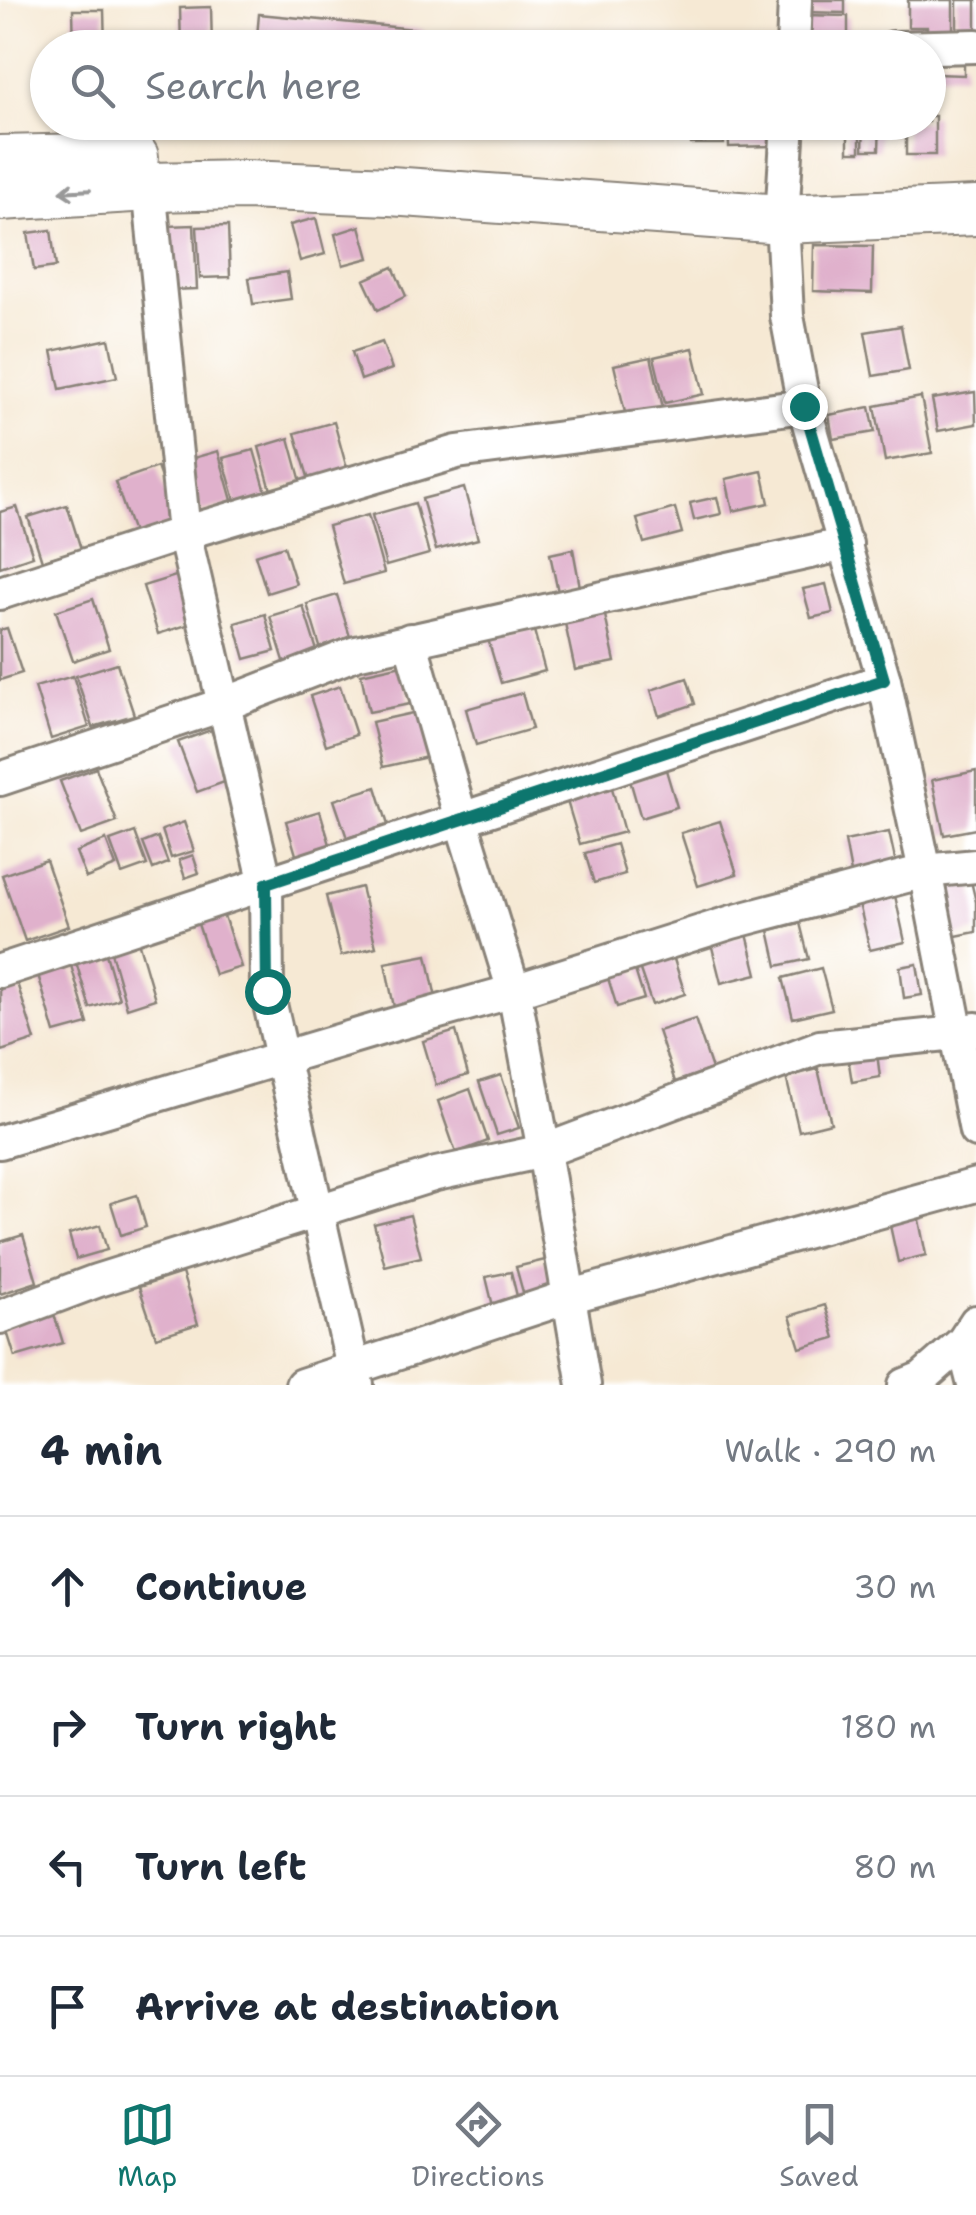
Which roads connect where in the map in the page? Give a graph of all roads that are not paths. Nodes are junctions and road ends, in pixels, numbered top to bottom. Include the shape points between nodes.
1 (795, 0) edge
2 (794, 30) edge
3 (976, 46) edge
4 (946, 47) edge
5 (787, 140) edge
6 (0, 160) edge
7 (149, 186) junction
8 (976, 187) edge
9 (0, 196) edge
10 (782, 205) junction
11 (976, 211) edge
12 (804, 406) junction
13 (184, 534) junction
14 (846, 544) junction
15 (0, 593) edge
16 (410, 640) junction
17 (884, 680) junction
18 (225, 704) junction
19 (0, 779) edge
20 (461, 819) junction
21 (976, 866) edge
22 (924, 871) junction
23 (266, 884) junction
24 (0, 971) edge
25 (514, 991) junction
26 (966, 1031) edge
27 (281, 1058) junction
28 (976, 1130) edge
29 (0, 1142) edge
30 (544, 1150) junction
31 (976, 1185) edge
32 (316, 1213) junction
33 (568, 1297) junction
34 (0, 1316) edge
35 (969, 1332) edge
36 (356, 1377) edge
37 (302, 1385) edge
38 (584, 1385) edge
39 (906, 1385) edge
40 (974, 1385) edge

1 - 2 street
3 - 4 street
5 - 10 street
6 - 10 highway via 250,156 413,164
7 -> 9 highway
7 - 10 highway
7 - 13 street
8 - 10 highway
10 - 11 highway
10 - 12 street via 788,316
12 - 13 street via 456,452
12 - 14 street
13 - 15 street
13 - 18 street
14 - 16 street
14 - 17 street
16 - 18 street via 356,653
16 - 20 street
17 - 20 street
17 - 22 street
18 - 19 street
18 - 23 street
20 - 23 street
20 - 25 street
21 - 22 street
22 - 25 street
22 - 26 street
23 - 24 street
23 - 27 street via 267,991
25 - 27 street
25 - 30 street
26 - 28 street
26 - 30 street via 820,1047
27 - 29 street
27 - 32 street
30 - 32 street via 436,1174
30 - 33 street
31 - 33 street
32 - 34 street
32 - 36 street
33 - 36 street
33 - 38 street
35 - 39 street
35 - 40 street
36 - 37 street

